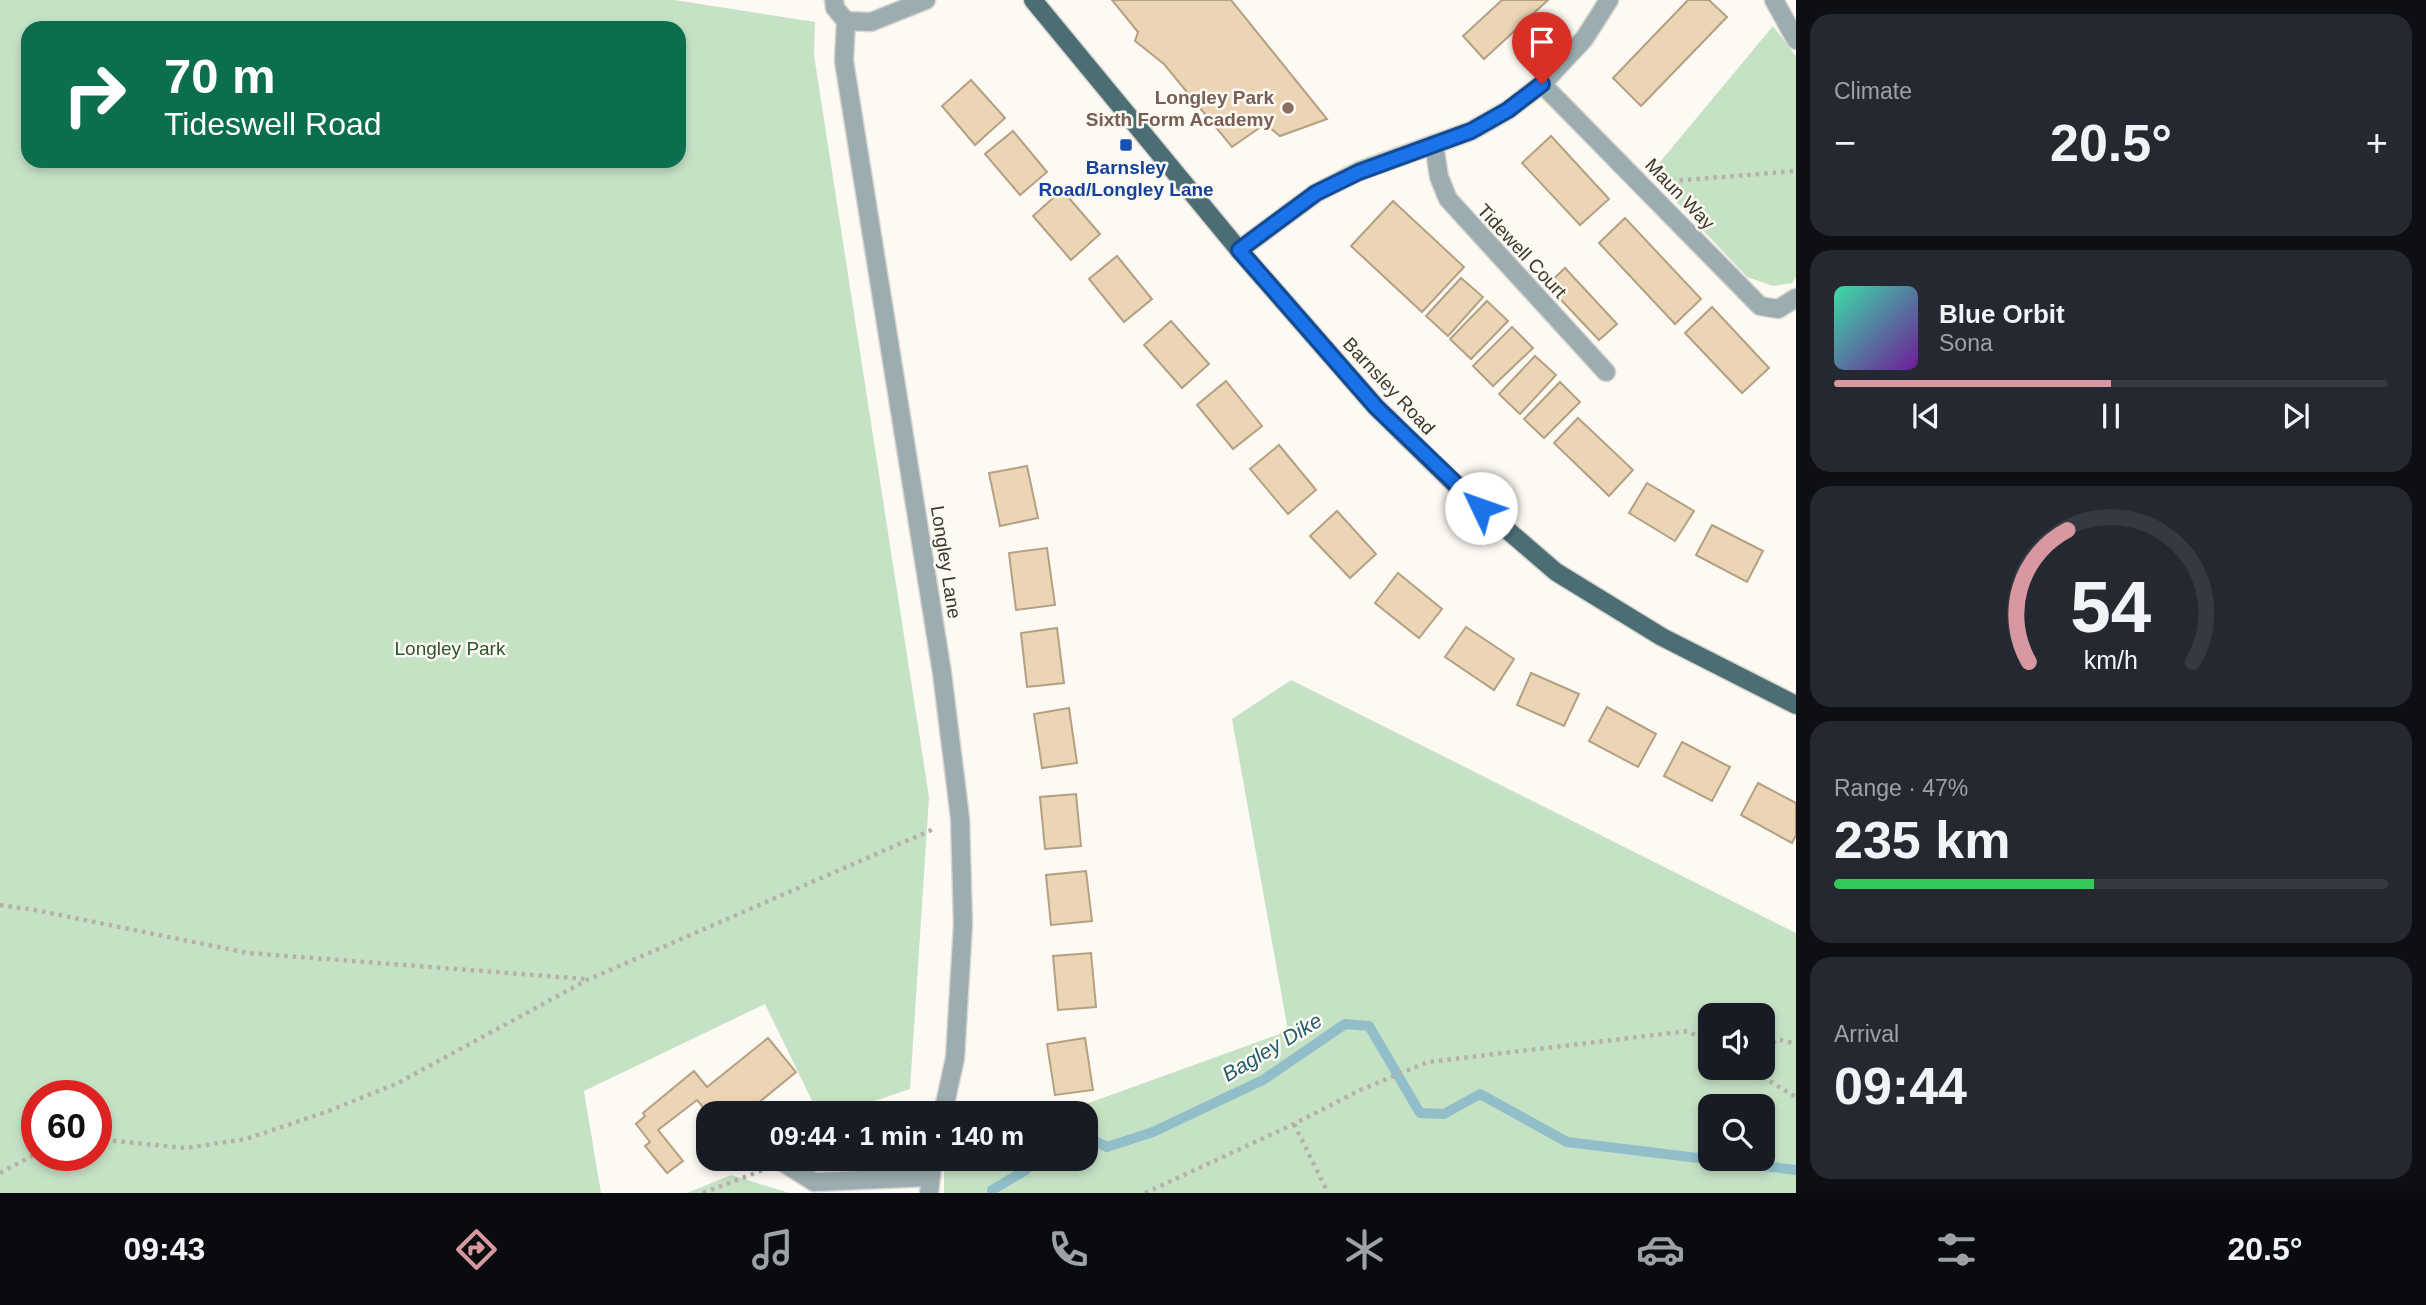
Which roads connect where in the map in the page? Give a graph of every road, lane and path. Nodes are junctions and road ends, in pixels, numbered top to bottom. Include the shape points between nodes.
1 (834, 0) edge
2 (926, 0) edge
3 (1033, 0) edge
4 (1609, 0) edge
5 (1774, 0) edge
6 (846, 21) junction
7 (1796, 40) edge
8 (1542, 84) junction
9 (1434, 144) junction
10 (1796, 171) edge
11 (1640, 184) junction
12 (1239, 250) junction
13 (1796, 298) edge
14 (1606, 372) dead end
15 (1796, 705) edge
16 (960, 818) junction
17 (0, 905) edge
18 (587, 979) junction
19 (1698, 1037) edge
20 (1775, 1041) edge
21 (1796, 1044) edge
22 (1769, 1080) edge
23 (1796, 1097) edge
24 (945, 1101) edge
25 (1294, 1124) junction
26 (112, 1141) edge
27 (21, 1161) edge
28 (762, 1171) edge
29 (797, 1171) edge
30 (0, 1172) edge
31 (929, 1185) edge
32 (703, 1193) edge
33 (1145, 1193) edge
34 (1328, 1193) edge

1 - 6 street
2 - 6 street via 871,22
3 - 12 main road, Barnsley Road
4 - 8 street via 1584,39
5 - 7 street
6 - 16 street, Longley Lane via 844,61 940,659
8 - 9 street via 1471,131
8 - 11 street, Maun Way
9 - 12 street via 1316,193
9 - 14 street, Tidewell Court via 1448,199
10 - 11 path
11 - 13 street, Maun Way via 1760,306 1778,309
12 - 15 main road, Barnsley Road via 1376,407 1463,492 1556,572 1662,637
16 - 18 path
16 - 24 street, Longley Lane via 962,937 954,1058
17 - 18 path via 248,953
18 - 26 path via 398,1083 326,1112 246,1139 185,1147
19 - 25 path via 1688,1031 1428,1062
20 - 21 path
22 - 23 path
25 - 33 path
25 - 34 path
27 - 30 path
28 - 32 path
29 - 31 street via 814,1182

